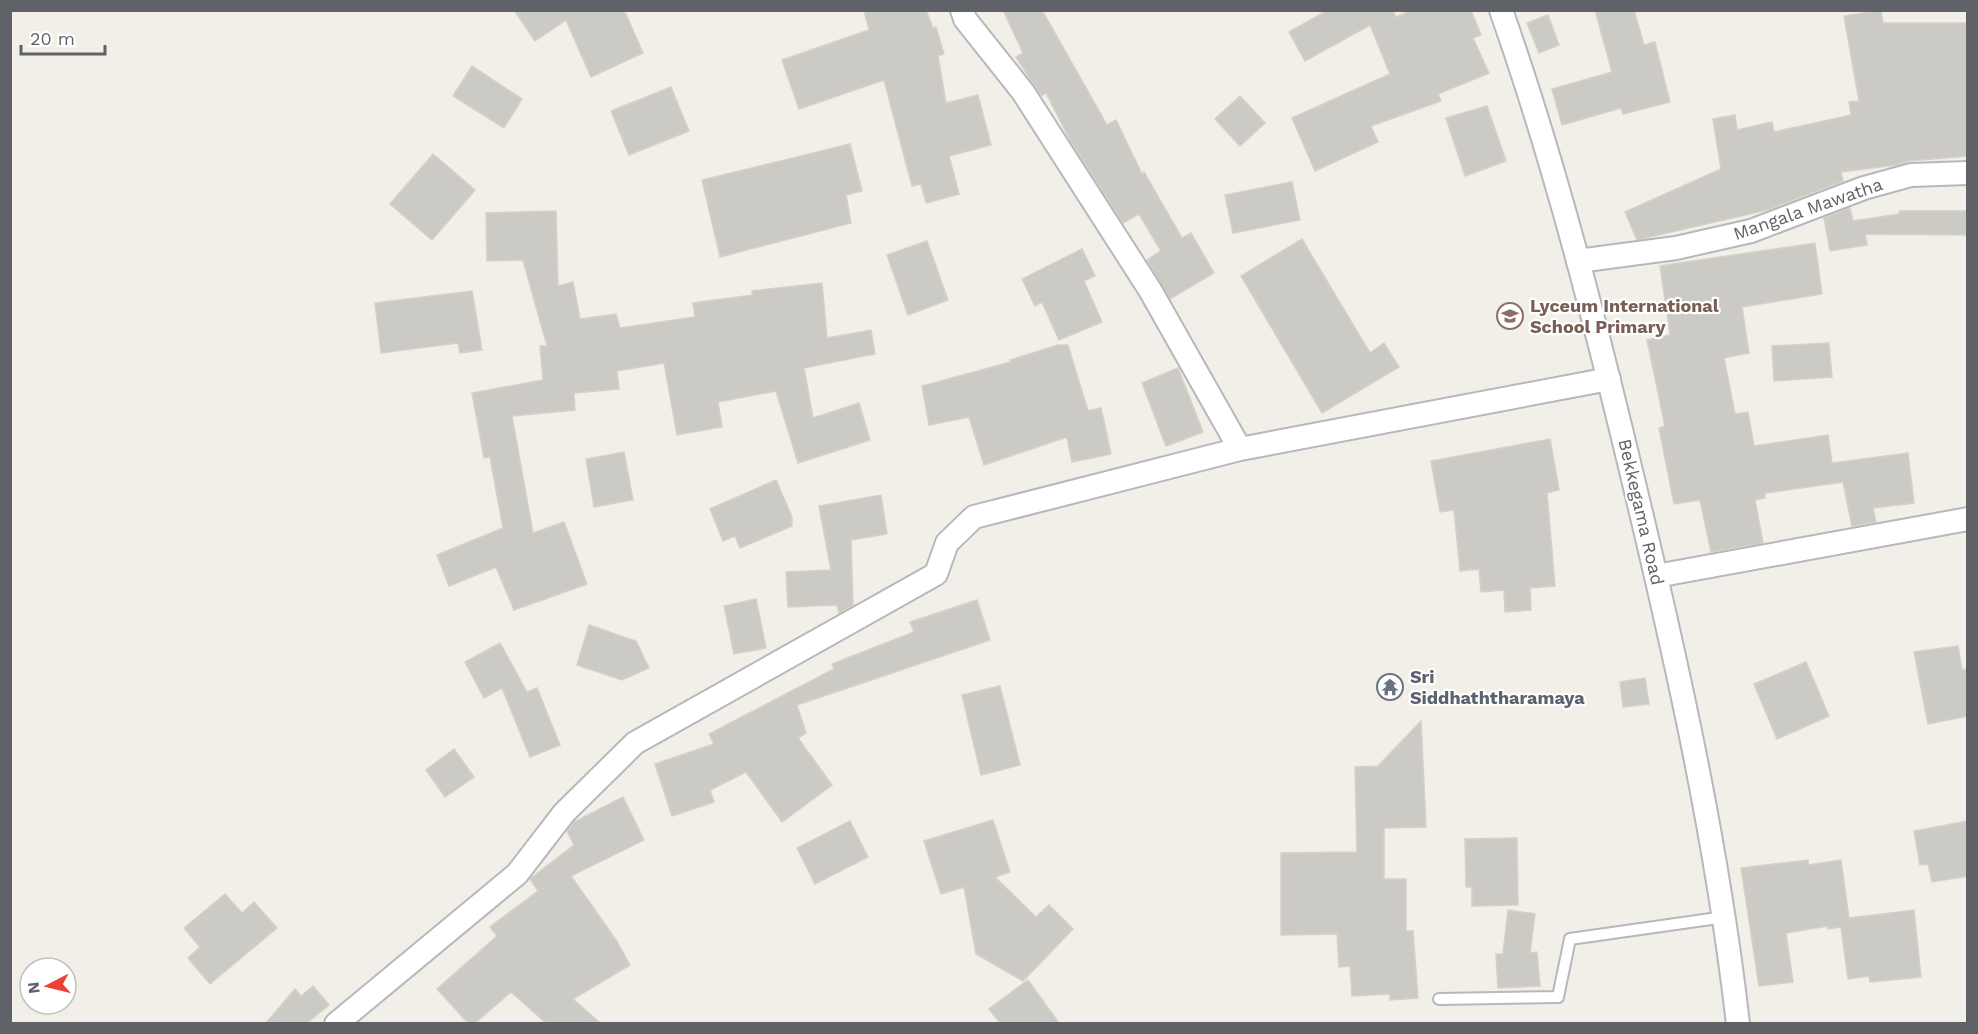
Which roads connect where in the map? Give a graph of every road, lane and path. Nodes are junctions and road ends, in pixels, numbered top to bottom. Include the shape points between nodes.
1 (962, 10) edge
2 (1501, 10) edge
3 (1968, 173) edge
4 (1578, 261) junction
5 (1609, 379) junction
6 (1240, 449) junction
7 (1968, 519) edge
8 (1656, 576) junction
9 (1726, 917) junction
10 (1439, 999) dead end
11 (336, 1023) edge
12 (1738, 1023) edge

1 - 6 street via 1023,92 1150,290
2 - 4 street, Bekkegama Road
3 - 4 street, Mangala Mawatha via 1911,175 1864,188 1751,231 1676,248
4 - 5 street, Bekkegama Road
5 - 6 street
5 - 8 street, Bekkegama Road
6 - 11 street via 974,517 947,543 936,574 635,743 564,813 517,874
7 - 8 street
8 - 9 street, Bekkegama Road
9 - 10 lane via 1570,939 1558,997
9 - 12 street, Bekkegama Road

